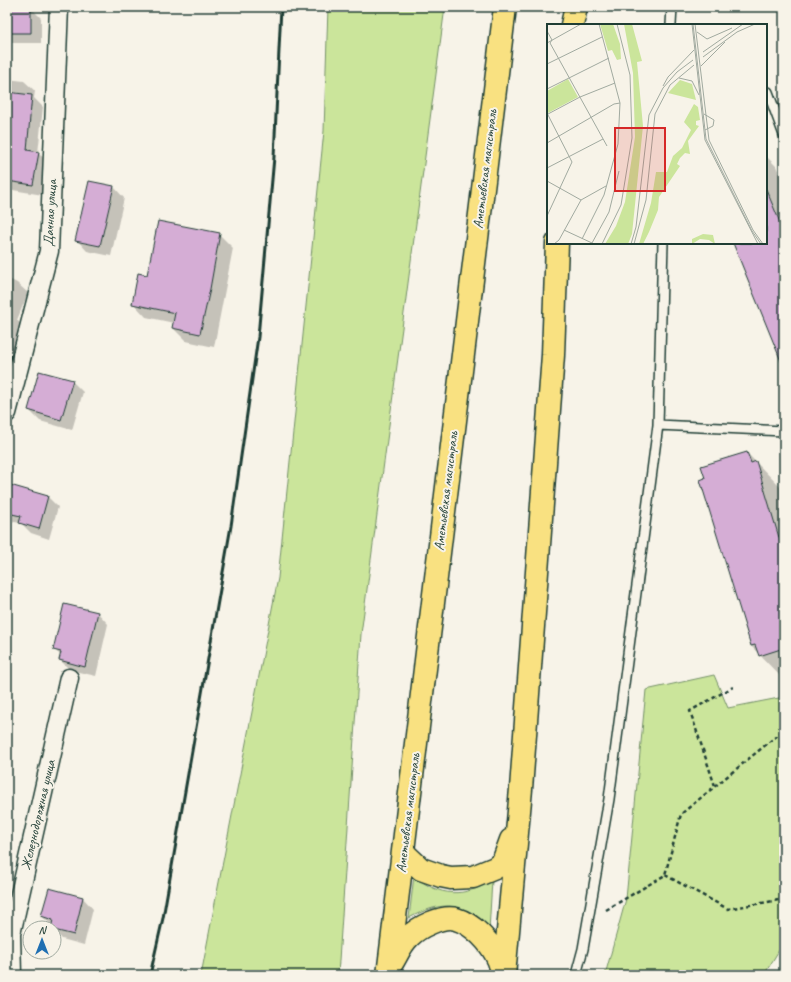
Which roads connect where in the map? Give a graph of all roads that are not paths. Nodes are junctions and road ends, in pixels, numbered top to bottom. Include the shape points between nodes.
1 (59, 7) edge
2 (505, 7) edge
3 (576, 7) edge
4 (672, 7) edge
5 (572, 24) edge
6 (671, 24) edge
7 (767, 92) edge
8 (784, 135) edge
9 (557, 244) edge
10 (663, 244) edge
11 (7, 413) edge
12 (658, 425) junction
13 (784, 431) edge
14 (68, 678) dead end
15 (518, 820) junction
16 (403, 852) junction
17 (388, 973) edge
18 (12, 975) edge
19 (503, 975) edge
20 (576, 975) edge

1 - 11 street, Дачная улица via 49,251
2 - 16 main road, Аметьевская магистраль
3 - 5 main road
4 - 6 lane
7 - 8 lane
9 - 15 main road via 553,355
10 - 12 lane
12 - 13 lane
12 - 20 lane via 609,799 583,949
14 - 18 street, Железнодорожная улица via 11,934
15 - 16 main road via 503,862 473,877 446,877 422,869
15 - 19 main road
16 - 17 main road, Аметьевская магистраль
17 - 19 main road via 408,937 424,925 455,919 478,933 498,959

